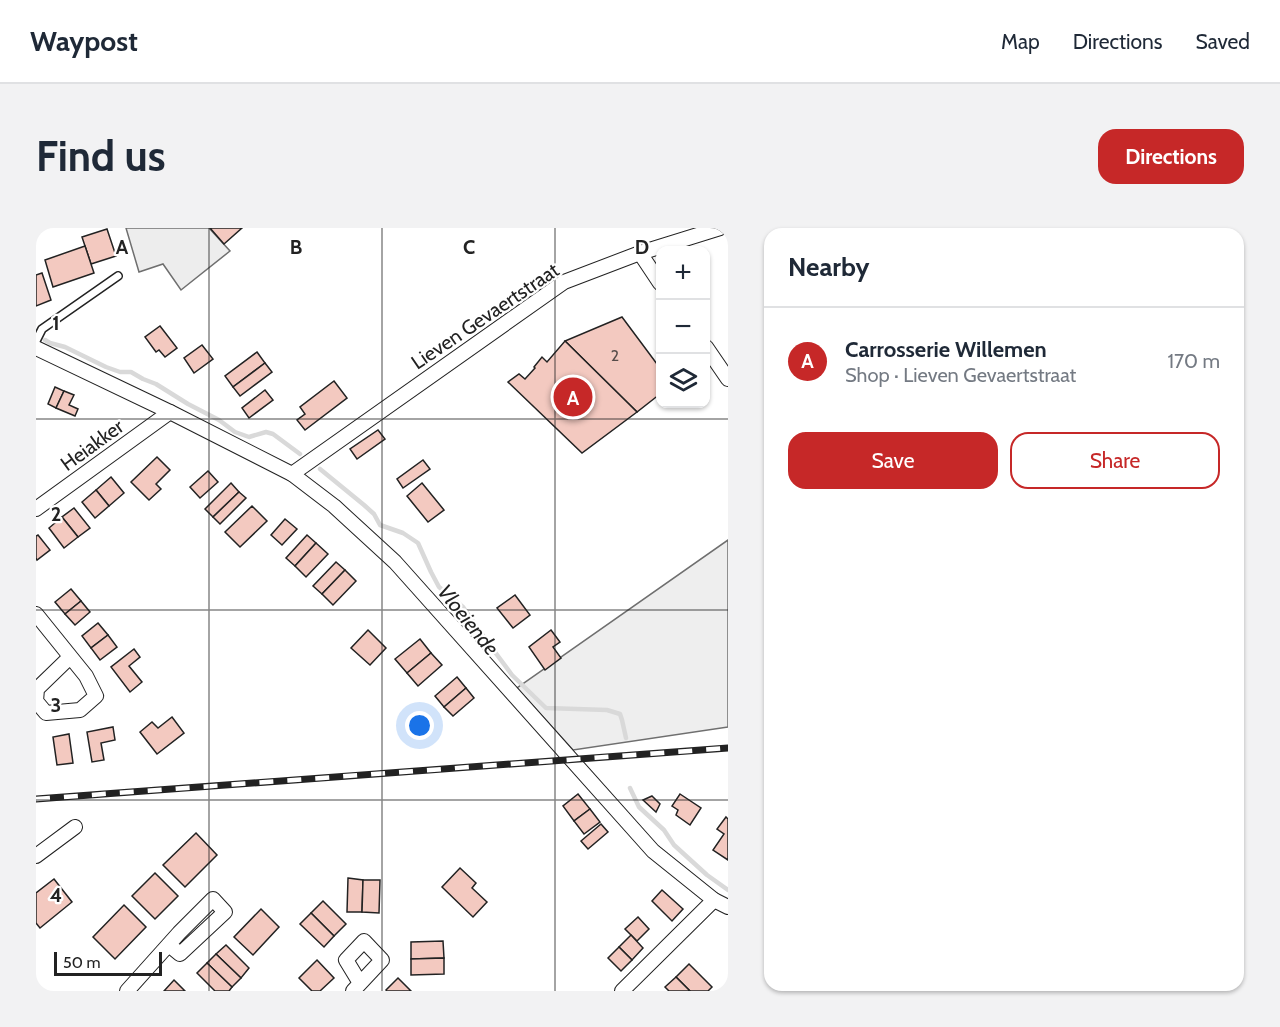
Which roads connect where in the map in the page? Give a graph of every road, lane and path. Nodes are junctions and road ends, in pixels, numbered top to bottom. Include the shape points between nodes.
1 (720, 228) edge
2 (640, 253) junction
3 (118, 276) dead end
4 (656, 276) edge
5 (36, 341) edge
6 (36, 348) edge
7 (710, 354) edge
8 (728, 379) edge
9 (170, 412) junction
10 (292, 474) junction
11 (36, 509) edge
12 (36, 614) edge
13 (70, 657) junction
14 (75, 826) dead end
15 (36, 856) edge
16 (714, 900) junction
17 (728, 907) edge
18 (169, 945) dead end
19 (127, 991) edge
20 (622, 991) edge

1 - 2 street, Lieven Gevaertstraat
2 - 4 street
2 - 10 street, Lieven Gevaertstraat via 564,282
3 - 5 lane via 42,329
6 - 9 street
7 - 8 street
9 - 10 street
9 - 11 street, Heiakker
10 - 16 street via 395,562 653,851
12 - 13 street
13 - 13 street via 87,676 96,696 80,710 46,713 36,701 37,689
14 - 15 street
16 - 17 street
16 - 20 street
18 - 19 street

